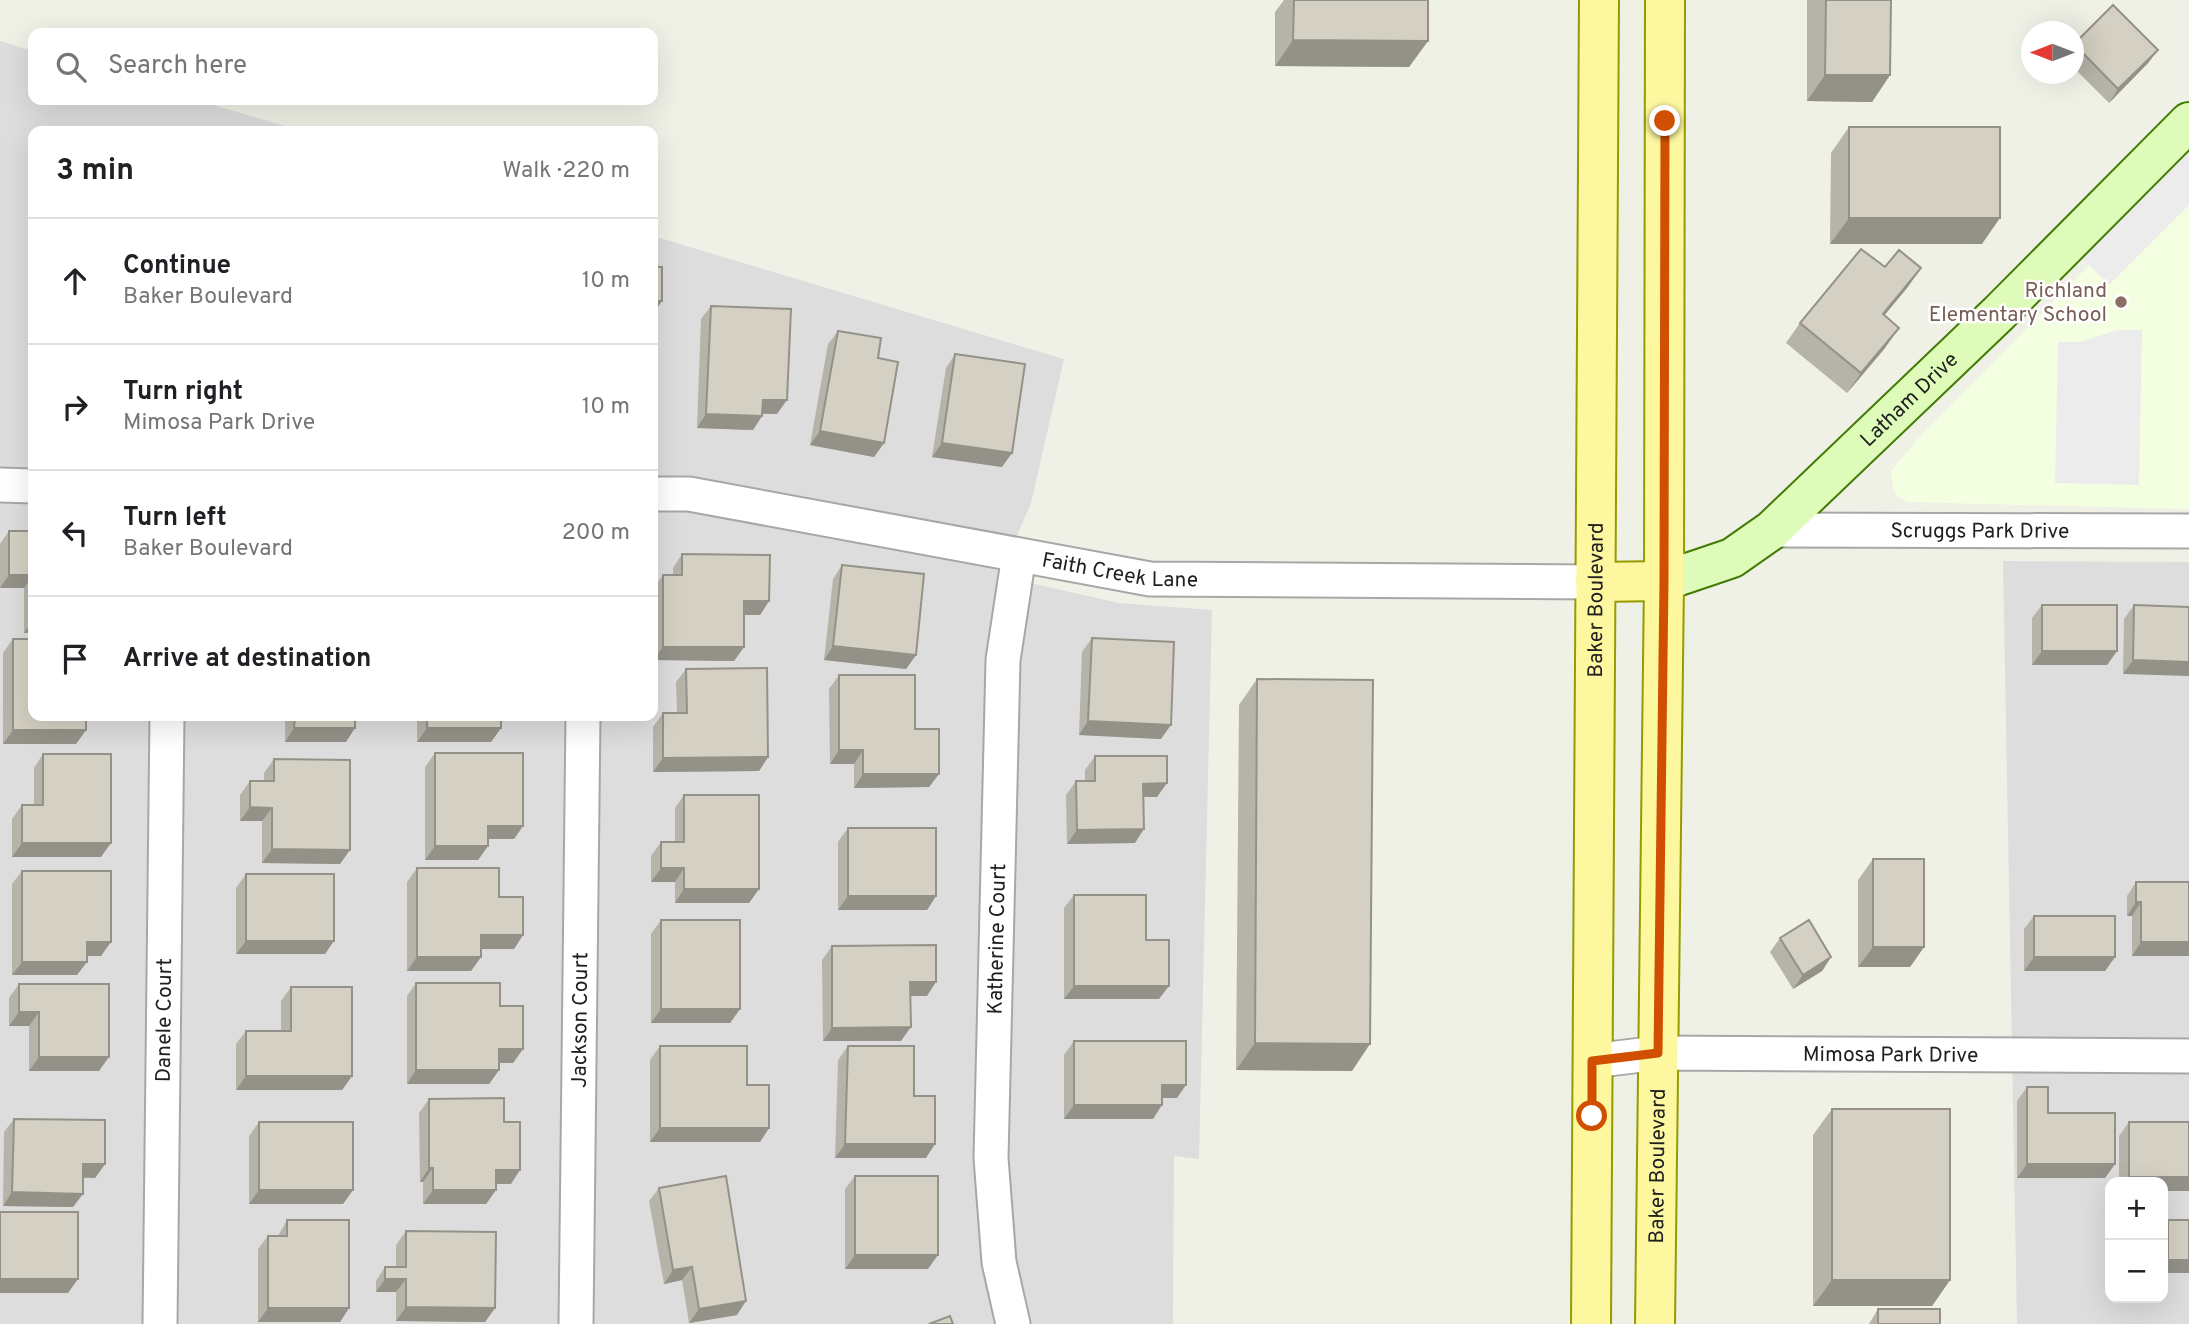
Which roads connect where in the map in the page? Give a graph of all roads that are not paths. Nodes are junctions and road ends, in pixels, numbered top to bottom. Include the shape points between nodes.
1 (1599, 0) edge
2 (1665, 0) edge
3 (2189, 122) edge
4 (0, 485) edge
5 (28, 486) edge
6 (658, 494) edge
7 (1772, 530) junction
8 (2189, 531) edge
9 (1019, 555) junction
10 (1664, 581) junction
11 (1595, 582) junction
12 (167, 721) edge
13 (583, 721) edge
14 (1658, 1053) junction
15 (2189, 1056) edge
16 (1592, 1061) junction
17 (160, 1324) edge
18 (576, 1324) edge
19 (1013, 1324) edge
20 (1591, 1324) edge
21 (1655, 1324) edge

1 - 11 main road, Baker Boulevard
2 - 10 main road, Baker Boulevard
3 - 7 street, Latham Drive via 1999,313
4 - 5 street
6 - 9 street, Faith Creek Lane via 688,495
7 - 8 street, Scruggs Park Drive
7 - 10 street, Latham Drive via 1732,558
9 - 11 street, Faith Creek Lane via 1150,579
9 - 19 street, Katherine Court via 1003,660 991,1158 999,1262
10 - 11 main road
10 - 14 main road, Baker Boulevard
11 - 16 main road, Baker Boulevard
12 - 17 street, Danele Court
13 - 18 street, Jackson Court
14 - 15 street, Mimosa Park Drive
14 - 16 street, Mimosa Park Drive
14 - 21 main road, Baker Boulevard
16 - 20 main road, Baker Boulevard

